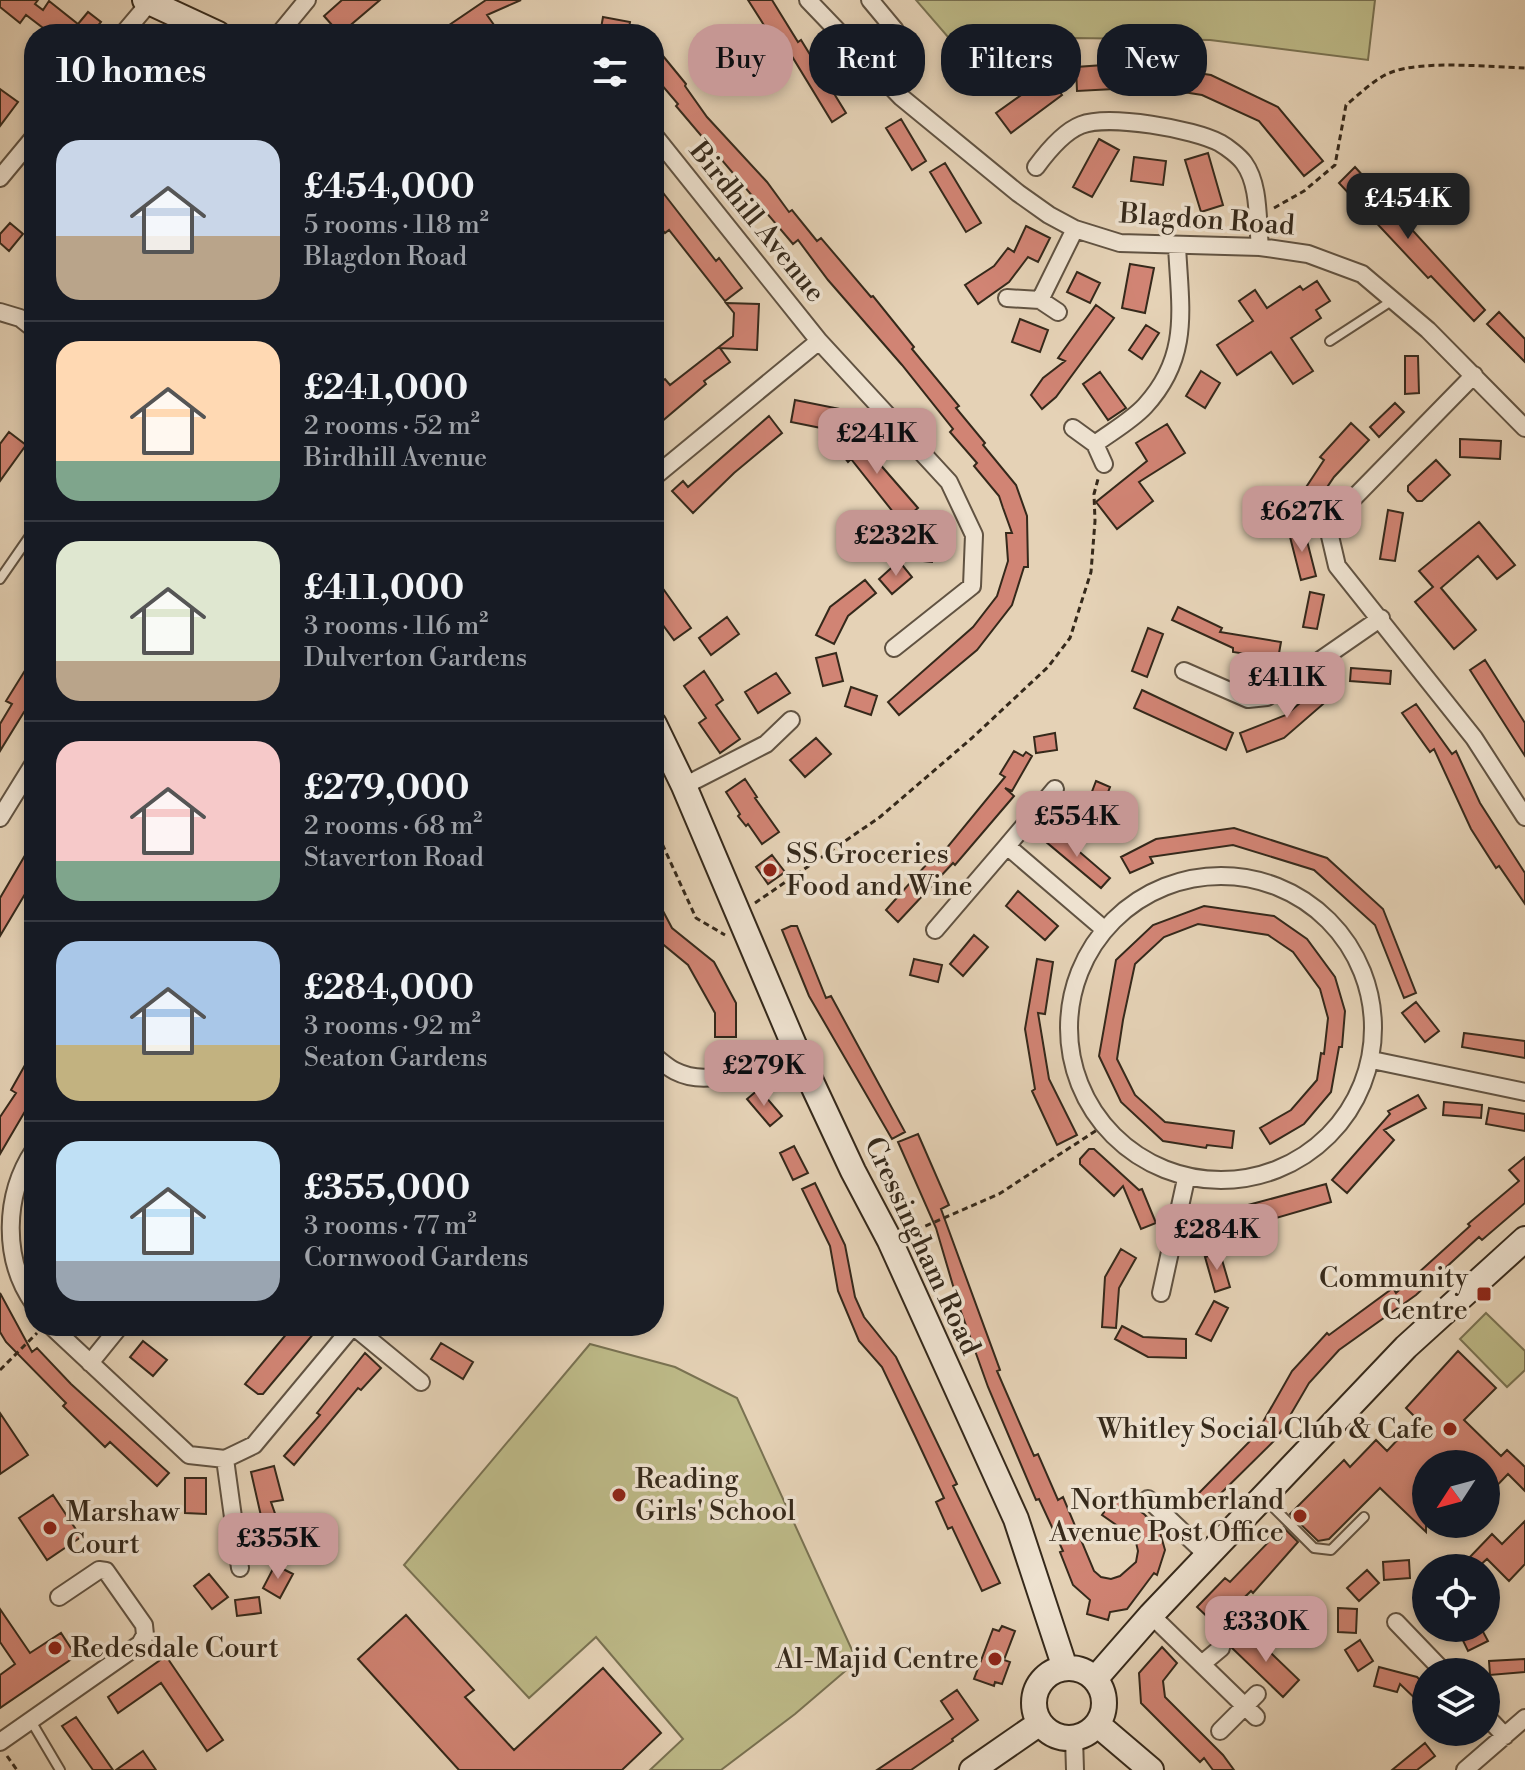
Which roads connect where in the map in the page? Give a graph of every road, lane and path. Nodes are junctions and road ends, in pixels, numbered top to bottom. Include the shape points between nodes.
1 (307, 0) edge
2 (808, 0) edge
3 (870, 0) edge
4 (148, 1) edge
5 (131, 24) edge
6 (197, 24) edge
7 (287, 24) edge
8 (830, 24) edge
9 (890, 24) edge
10 (1525, 68) edge
11 (900, 96) edge
12 (664, 147) edge
13 (24, 149) edge
14 (1036, 167) dead end
15 (0, 178) edge
16 (1257, 218) junction
17 (1075, 229) junction
18 (1177, 246) junction
19 (1260, 247) junction
20 (1007, 298) dead end
21 (1394, 299) junction
22 (1040, 300) junction
23 (0, 312) edge
24 (1058, 312) dead end
25 (24, 321) edge
26 (819, 341) junction
27 (1330, 341) dead end
28 (1474, 375) junction
29 (1073, 428) dead end
30 (1525, 428) edge
31 (1095, 444) junction
32 (1104, 464) joint
33 (664, 469) edge
34 (24, 544) edge
35 (0, 579) edge
36 (1381, 618) junction
37 (894, 648) dead end
38 (1184, 671) dead end
39 (791, 720) dead end
40 (664, 745) edge
41 (24, 779) edge
42 (684, 786) junction
43 (1055, 789) dead end
44 (1525, 817) edge
45 (0, 818) edge
46 (1007, 846) junction
47 (664, 848) edge
48 (739, 915) junction
49 (935, 930) dead end
50 (1105, 930) junction
51 (755, 954) junction
52 (794, 1045) junction
53 (1372, 1060) junction
54 (664, 1063) edge
55 (1525, 1092) edge
56 (1103, 1126) junction
57 (24, 1172) edge
58 (1186, 1179) junction
59 (890, 1241) junction
60 (1522, 1248) edge
61 (24, 1285) edge
62 (1161, 1293) dead end
63 (34, 1336) edge
64 (62, 1336) edge
65 (112, 1336) edge
66 (345, 1336) edge
67 (365, 1336) edge
68 (90, 1363) junction
69 (0, 1370) edge
70 (421, 1382) dead end
71 (225, 1459) junction
72 (1263, 1497) junction
73 (1148, 1499) dead end
74 (1364, 1517) dead end
75 (1208, 1556) junction
76 (240, 1568) dead end
77 (59, 1597) dead end
78 (1151, 1615) junction
79 (1396, 1622) dead end
80 (1221, 1648) dead end
81 (1431, 1658) edge
82 (1203, 1663) junction
83 (1065, 1668) junction
84 (1095, 1679) junction
85 (1257, 1694) dead end
86 (1250, 1712) junction
87 (1525, 1718) edge
88 (31, 1720) junction
89 (1040, 1723) junction
90 (1097, 1724) junction
91 (1220, 1731) dead end
92 (1500, 1731) edge
93 (1505, 1736) junction
94 (1074, 1738) junction
95 (0, 1744) edge
96 (17, 1770) edge
97 (60, 1770) edge
98 (972, 1770) edge
99 (1075, 1770) edge
100 (1151, 1770) edge
101 (1465, 1770) edge

1 - 7 street
2 - 8 street, Blagdon Road
3 - 9 street
4 - 5 street
4 - 6 street
10 - 16 path via 1417,66 1382,78 1346,105 1335,165 1304,191
11 - 17 street, Blagdon Road via 1018,193
12 - 26 street, Birdhill Avenue
13 - 15 street
14 - 16 street via 1050,148 1081,125 1124,121 1185,131 1221,143 1243,162 1254,184
16 - 19 street
17 - 18 street, Blagdon Road via 1120,243
17 - 22 street
18 - 19 street, Blagdon Road
18 - 31 street via 1181,334 1170,372 1144,407
19 - 21 street, Blagdon Road via 1308,254 1362,274
20 - 22 street
21 - 27 lane
21 - 28 street, Blagdon Road
22 - 24 street
23 - 25 street
26 - 33 street, Birdhill Avenue
26 - 37 street, Birdhill Avenue via 949,482 974,535 972,586
28 - 30 street, Blagdon Road
28 - 36 street via 1340,512 1330,536 1337,566
29 - 31 street
31 - 32 street
32 - 48 path via 1094,494 1091,572 1070,638 1048,667 880,817
34 - 35 lane
36 - 38 street via 1267,697 1248,699
36 - 44 street via 1474,738
39 - 42 street via 766,744
40 - 42 street, Cressingham Road
41 - 45 street
42 - 48 street, Cressingham Road
43 - 46 street
46 - 49 street
46 - 50 street
47 - 51 path via 696,918
48 - 51 street, Cressingham Road
50 - 53 street via 1139,898 1186,879 1236,876 1285,889 1327,917 1354,952 1373,1004
50 - 56 street via 1080,966 1068,1034 1074,1072
51 - 52 street, Cressingham Road
52 - 54 street via 737,1072 705,1078 676,1072
52 - 59 street, Cressingham Road
53 - 55 street
53 - 58 street via 1357,1100 1335,1130 1302,1158 1222,1181
56 - 58 street via 1139,1158
56 - 59 path via 999,1194
57 - 61 street via 11,1200 11,1247
58 - 62 street
59 - 83 street, Cressingham Road via 1016,1519
60 - 72 street via 1406,1347
63 - 69 path
64 - 68 street
65 - 68 street
66 - 71 street via 254,1445
67 - 70 street
68 - 71 street via 189,1455
71 - 76 street
72 - 74 lane via 1314,1548 1331,1550
72 - 75 street
73 - 75 street
75 - 78 street
77 - 88 street via 99,1570 106,1571 144,1625 145,1635 140,1644
78 - 82 street
78 - 84 street
79 - 81 street
80 - 82 street
82 - 86 street
83 - 84 street
83 - 89 street via 1053,1671 1037,1688 1035,1712
84 - 90 street via 1104,1702
85 - 86 street
86 - 91 street
87 - 93 street
88 - 95 street
88 - 97 lane
89 - 94 street via 1055,1735
89 - 98 street
90 - 94 street
90 - 100 street
92 - 93 street
93 - 101 street
94 - 99 street
95 - 96 path

